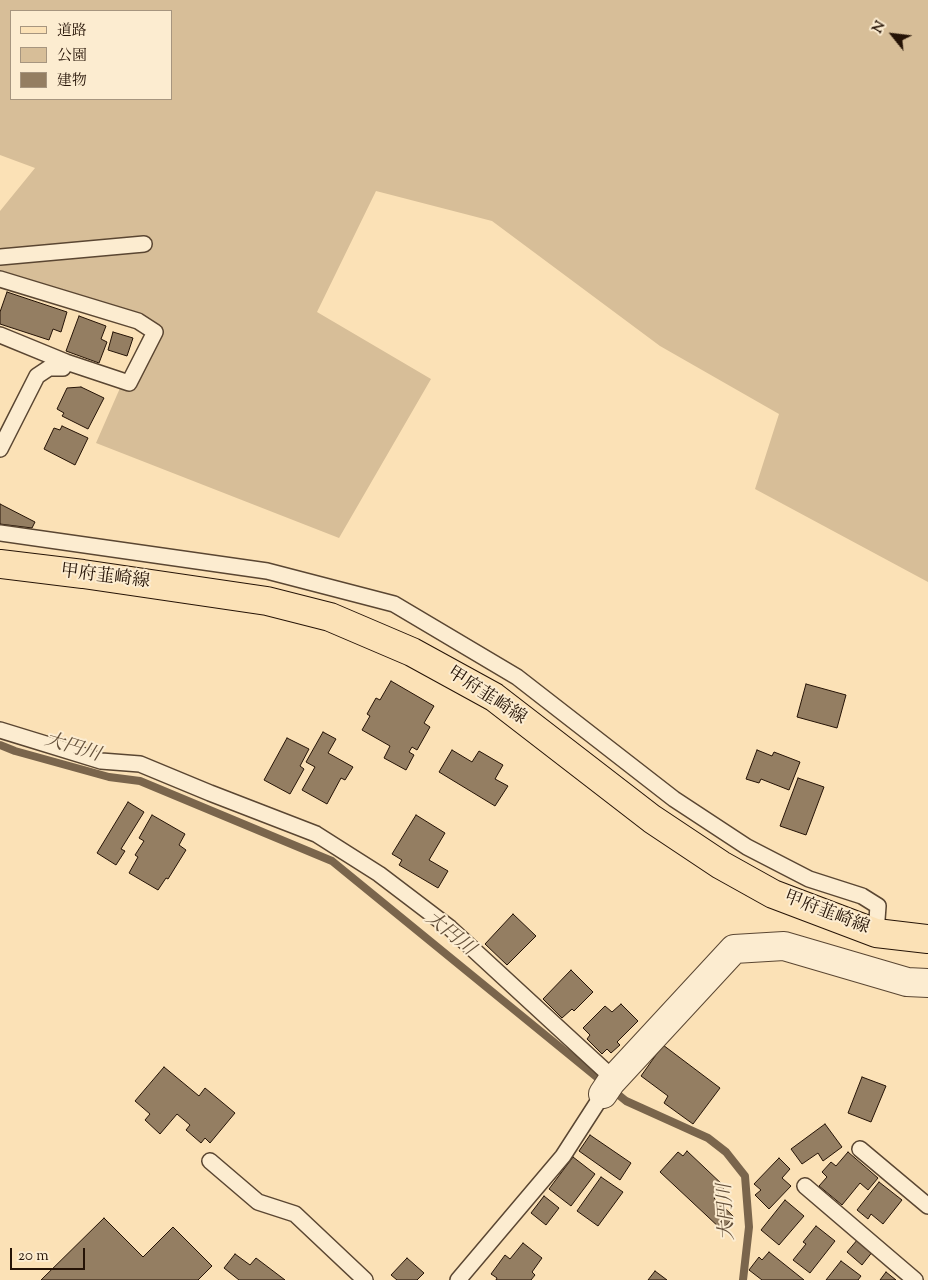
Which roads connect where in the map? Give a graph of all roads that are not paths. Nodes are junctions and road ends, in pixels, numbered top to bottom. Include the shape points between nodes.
1 (144, 244) dead end
2 (0, 257) edge
3 (0, 279) edge
4 (0, 335) edge
5 (66, 362) junction
6 (0, 449) edge
7 (0, 533) edge
8 (0, 564) edge
9 (0, 730) edge
10 (876, 933) junction
11 (928, 938) edge
12 (928, 983) edge
13 (609, 1085) junction
14 (860, 1149) dead end
15 (210, 1161) dead end
16 (805, 1186) dead end
17 (928, 1206) edge
18 (365, 1280) edge
19 (458, 1280) edge
20 (915, 1280) edge

1 - 2 lane
3 - 5 lane via 138,321 155,332 129,383
4 - 5 lane
5 - 6 lane via 63,368 49,368 37,376
7 - 10 lane via 267,571 394,604 517,677 674,799 747,847 809,879 862,896 878,906
8 - 10 main road, 甲府韮崎線 via 267,601 339,621 412,652 494,697 652,819 721,865 773,894
9 - 13 lane via 101,760 140,764 316,834 379,874 450,928
10 - 11 main road, 甲府韮崎線
12 - 13 street via 907,982 784,946 734,950
13 - 19 lane via 563,1156
14 - 17 lane
15 - 18 lane via 258,1202 295,1214
16 - 20 lane

